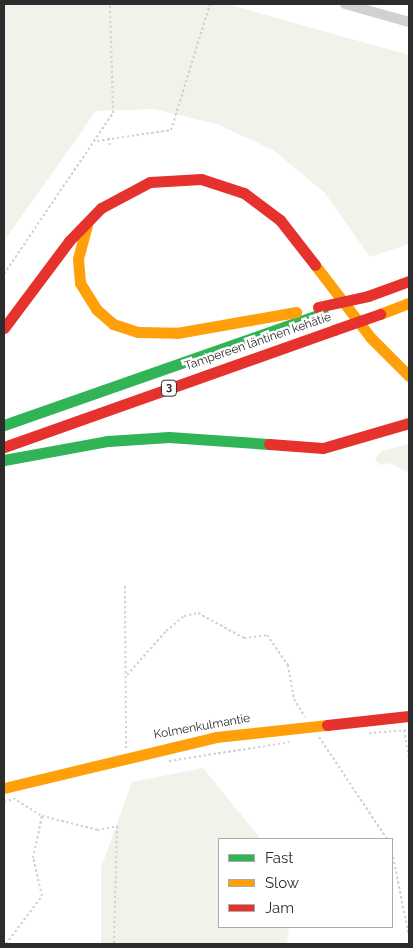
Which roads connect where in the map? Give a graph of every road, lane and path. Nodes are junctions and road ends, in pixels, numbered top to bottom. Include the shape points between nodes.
1 (110, 4) edge
2 (210, 4) edge
3 (347, 4) edge
4 (409, 22) edge
5 (109, 138) junction
6 (97, 141) junction
7 (110, 148) dead end
8 (89, 219) junction
9 (4, 274) edge
10 (409, 282) edge
11 (409, 303) edge
12 (321, 310) junction
13 (4, 328) edge
14 (409, 376) edge
15 (409, 423) edge
16 (4, 425) edge
17 (4, 447) edge
18 (4, 460) edge
19 (126, 586) dead end
20 (128, 676) junction
21 (409, 716) edge
22 (310, 725) junction
23 (404, 730) junction
24 (409, 730) edge
25 (366, 733) dead end
26 (328, 737) dead end
27 (312, 738) dead end
28 (319, 738) junction
29 (296, 741) dead end
30 (126, 756) junction
31 (409, 758) edge
32 (160, 763) dead end
33 (5, 788) edge
34 (22, 796) dead end
35 (14, 798) junction
36 (4, 802) edge
37 (42, 816) junction
38 (386, 838) edge
39 (393, 857) edge
40 (409, 936) edge
41 (6, 944) edge
42 (114, 944) edge

1 - 6 path via 113,113
2 - 5 path via 176,124 164,133
3 - 4 street
5 - 6 path
5 - 7 path
6 - 9 path
8 - 12 main road via 78,260 80,283 96,309 122,328 177,333
8 - 13 main road
8 - 14 main road via 126,192 162,179 209,180 244,193 290,232 370,338
10 - 12 main road, Tampereen läntinen kehätie / 3, bridge
11 - 17 main road, Tampereen läntinen kehätie / 3, bridge
12 - 16 main road, Tampereen läntinen kehätie / 3
15 - 18 main road via 323,448 169,437 108,441
19 - 20 path
20 - 22 path via 166,631 184,616 198,613 244,638 268,634 288,665 294,699
20 - 30 path
21 - 22 main road, Kolmenkulmantie
22 - 28 path
22 - 30 main road, Kolmenkulmantie
23 - 24 path
23 - 25 path
23 - 31 path
26 - 28 path
27 - 28 path
28 - 38 path
29 - 32 path
30 - 33 main road, Kolmenkulmantie
33 - 35 path
34 - 35 path
35 - 36 path
35 - 37 path
37 - 41 path via 33,858 42,896
37 - 42 path via 97,830 117,826
39 - 40 path

